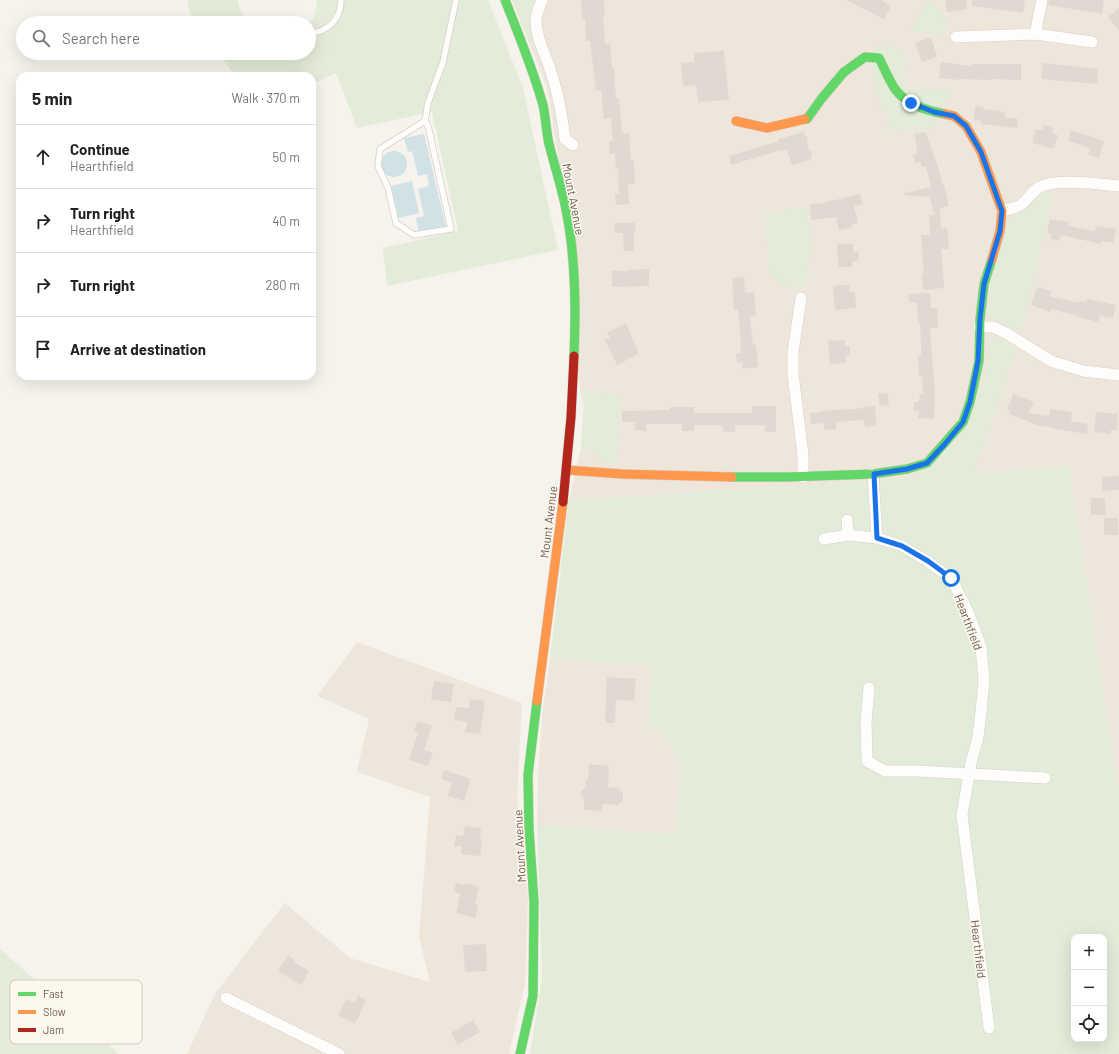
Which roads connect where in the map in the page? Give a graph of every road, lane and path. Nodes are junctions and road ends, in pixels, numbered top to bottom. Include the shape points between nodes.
1 (341, 0) edge
2 (456, 0) edge
3 (504, 0) edge
4 (542, 0) edge
5 (1042, 0) edge
6 (316, 33) edge
7 (1035, 34) junction
8 (956, 37) dead end
9 (1092, 42) dead end
10 (425, 121) junction
11 (736, 121) dead end
12 (573, 145) dead end
13 (1119, 186) edge
14 (1002, 211) junction
15 (801, 298) dead end
16 (979, 327) junction
17 (1119, 375) edge
18 (567, 470) junction
19 (874, 474) junction
20 (803, 477) junction
21 (847, 520) dead end
22 (848, 535) junction
23 (877, 538) junction
24 (824, 539) dead end
25 (869, 688) dead end
26 (969, 774) junction
27 (1045, 778) dead end
28 (226, 998) dead end
29 (989, 1028) dead end
30 (340, 1054) edge
31 (520, 1054) edge

1 - 6 lane via 340,11 332,24
2 - 10 lane via 443,62 428,103
3 - 18 street, Mount Avenue via 522,42 543,108 568,224 575,315
4 - 12 street via 536,21 539,41 559,102 565,139
5 - 7 street
7 - 8 street
7 - 9 street
10 - 10 lane via 451,230 414,235 396,223 388,188 378,166 380,149
11 - 14 street via 767,128 807,119 844,72 865,57 879,58 896,90 911,103 954,116 966,126 981,152
13 - 14 street via 1056,183 1040,187 1021,204
14 - 16 street via 1000,231 984,284
15 - 20 street via 793,352 793,374 803,455
16 - 17 street via 992,327 1006,333 1051,361 1083,371
16 - 19 street via 978,361 970,402 963,422 927,463
18 - 20 street via 622,474
18 - 31 street, Mount Avenue via 528,775 534,902 532,996
19 - 20 street
19 - 23 street
21 - 22 street
22 - 23 street, Hearthfield
22 - 24 street, Hearthfield
23 - 26 street, Hearthfield via 902,546 951,578 968,612 981,647 984,680 978,731
25 - 26 street via 866,722 867,761 885,771
26 - 27 street
26 - 29 street, Hearthfield via 962,815
28 - 30 street

